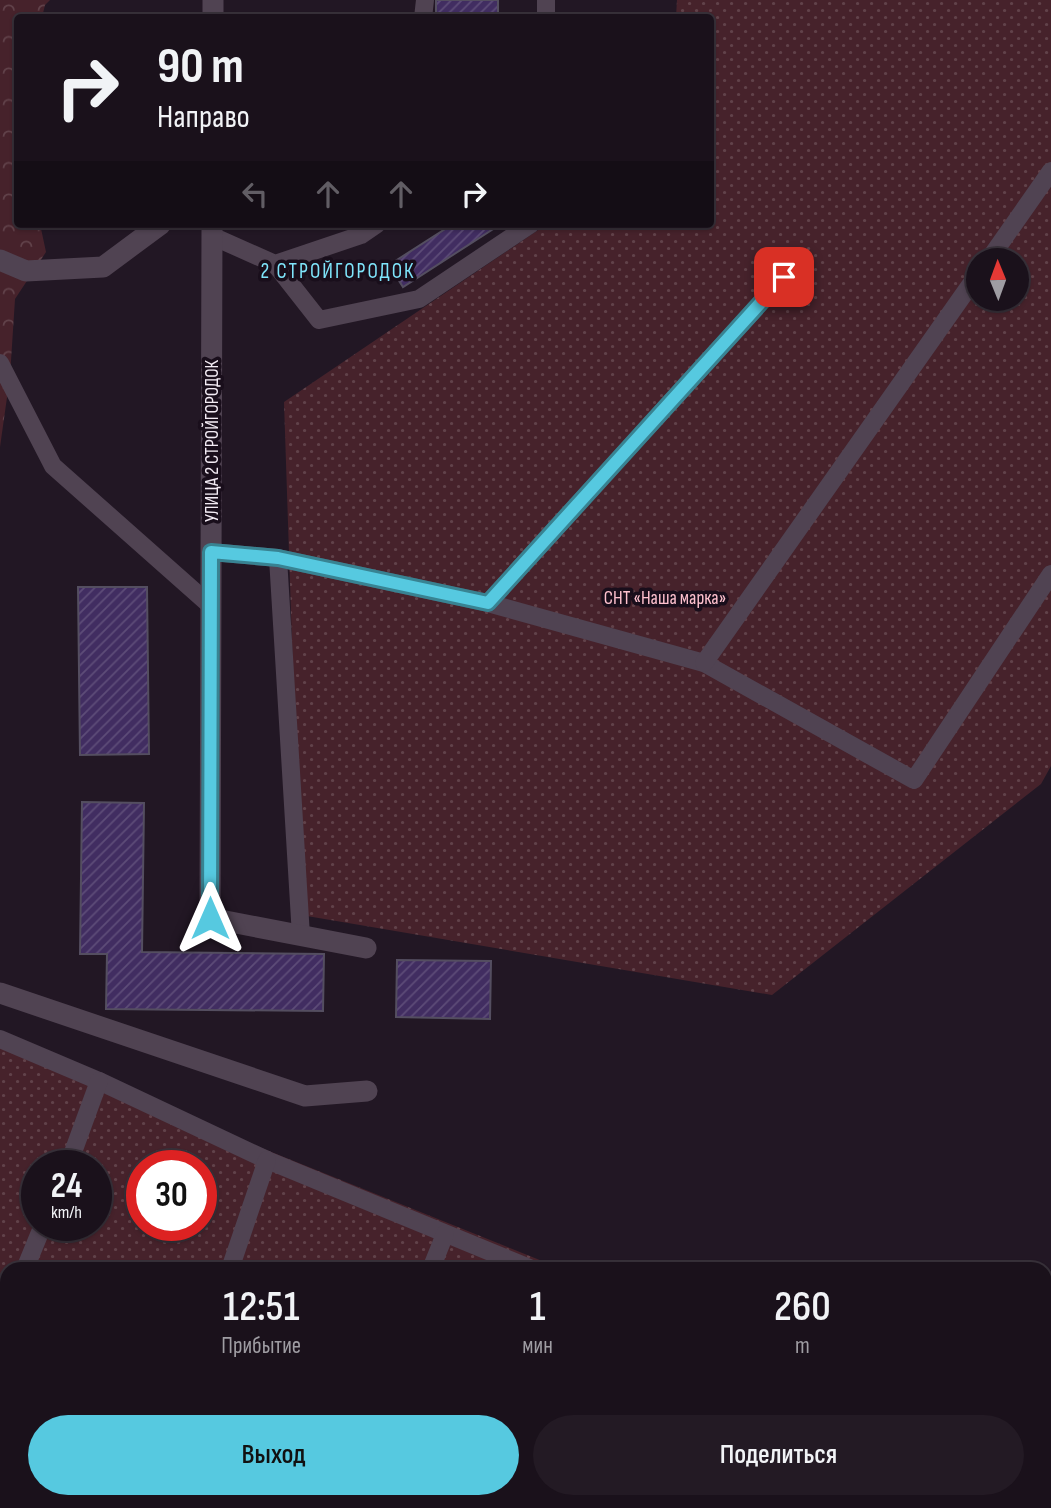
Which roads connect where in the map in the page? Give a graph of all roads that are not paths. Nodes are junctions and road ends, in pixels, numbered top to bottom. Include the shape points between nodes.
1 (1051, 171) edge
2 (156, 228) edge
3 (525, 228) edge
4 (364, 229) edge
5 (212, 230) edge
6 (997, 248) edge
7 (0, 260) edge
8 (275, 264) junction
9 (784, 277) dead end
10 (966, 291) edge
11 (0, 363) edge
12 (211, 552) junction
13 (278, 558) junction
14 (1051, 574) edge
15 (488, 603) junction
16 (211, 606) junction
17 (704, 663) junction
18 (301, 936) junction
19 (366, 948) dead end
20 (0, 993) edge
21 (0, 1039) edge
22 (99, 1081) junction
23 (367, 1091) dead end
24 (74, 1150) edge
25 (267, 1160) junction
26 (445, 1234) junction
27 (37, 1241) edge
28 (29, 1262) edge
29 (232, 1262) edge
30 (434, 1262) edge
31 (515, 1262) edge

1 - 6 lane
2 - 7 street via 103,267 26,271
3 - 8 lane via 419,299 319,320
4 - 8 lane
5 - 8 lane
5 - 12 street, УЛИЦА 2 СТРОЙГОРОДОК
9 - 15 lane
10 - 17 lane
11 - 16 lane via 52,466
12 - 13 lane
12 - 16 street, УЛИЦА 2 СТРОЙГОРОДОК
13 - 15 lane
13 - 18 lane
14 - 17 lane via 914,780
15 - 17 lane
16 - 18 street, УЛИЦА 2 СТРОЙГОРОДОК via 210,918
18 - 19 street, УЛИЦА 2 СТРОЙГОРОДОК
20 - 23 street via 305,1096
21 - 22 lane
22 - 24 lane
22 - 25 lane
25 - 26 lane
25 - 29 lane
26 - 30 lane
26 - 31 lane
27 - 28 lane

